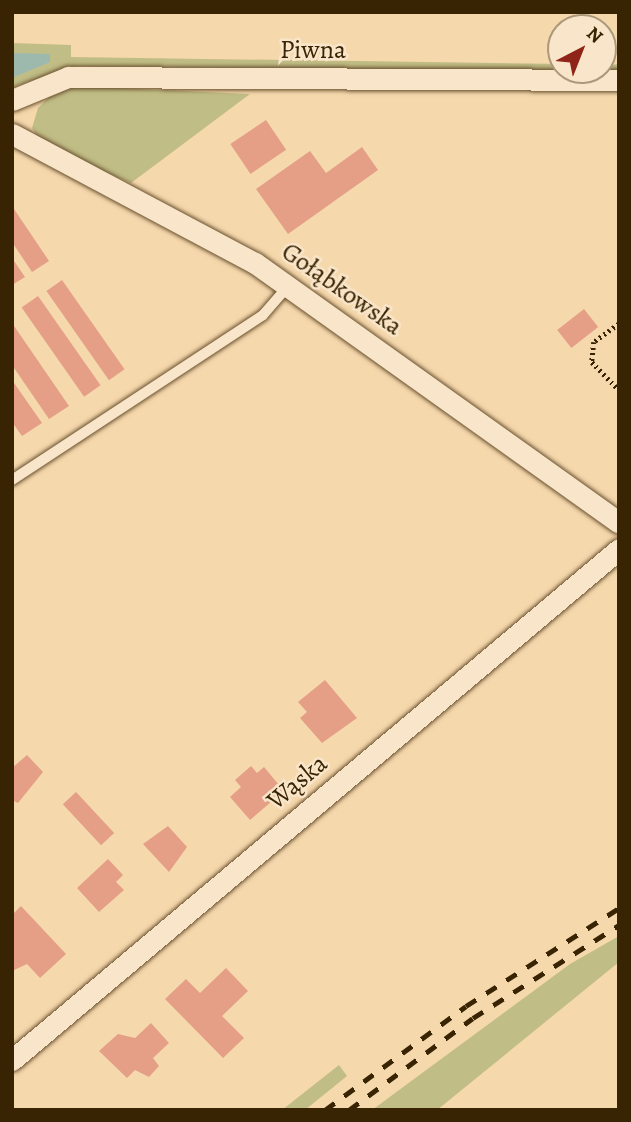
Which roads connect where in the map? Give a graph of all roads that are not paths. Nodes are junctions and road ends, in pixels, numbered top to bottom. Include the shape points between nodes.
1 (619, 80) edge
2 (12, 100) edge
3 (12, 134) edge
4 (289, 285) junction
5 (12, 481) edge
6 (619, 523) edge
7 (619, 549) edge
8 (12, 1060) edge

1 - 2 street, Piwna via 68,78
3 - 4 street, Gołąbkowska
4 - 5 lane via 263,315
4 - 6 street, Gołąbkowska
7 - 8 street, Wąska

